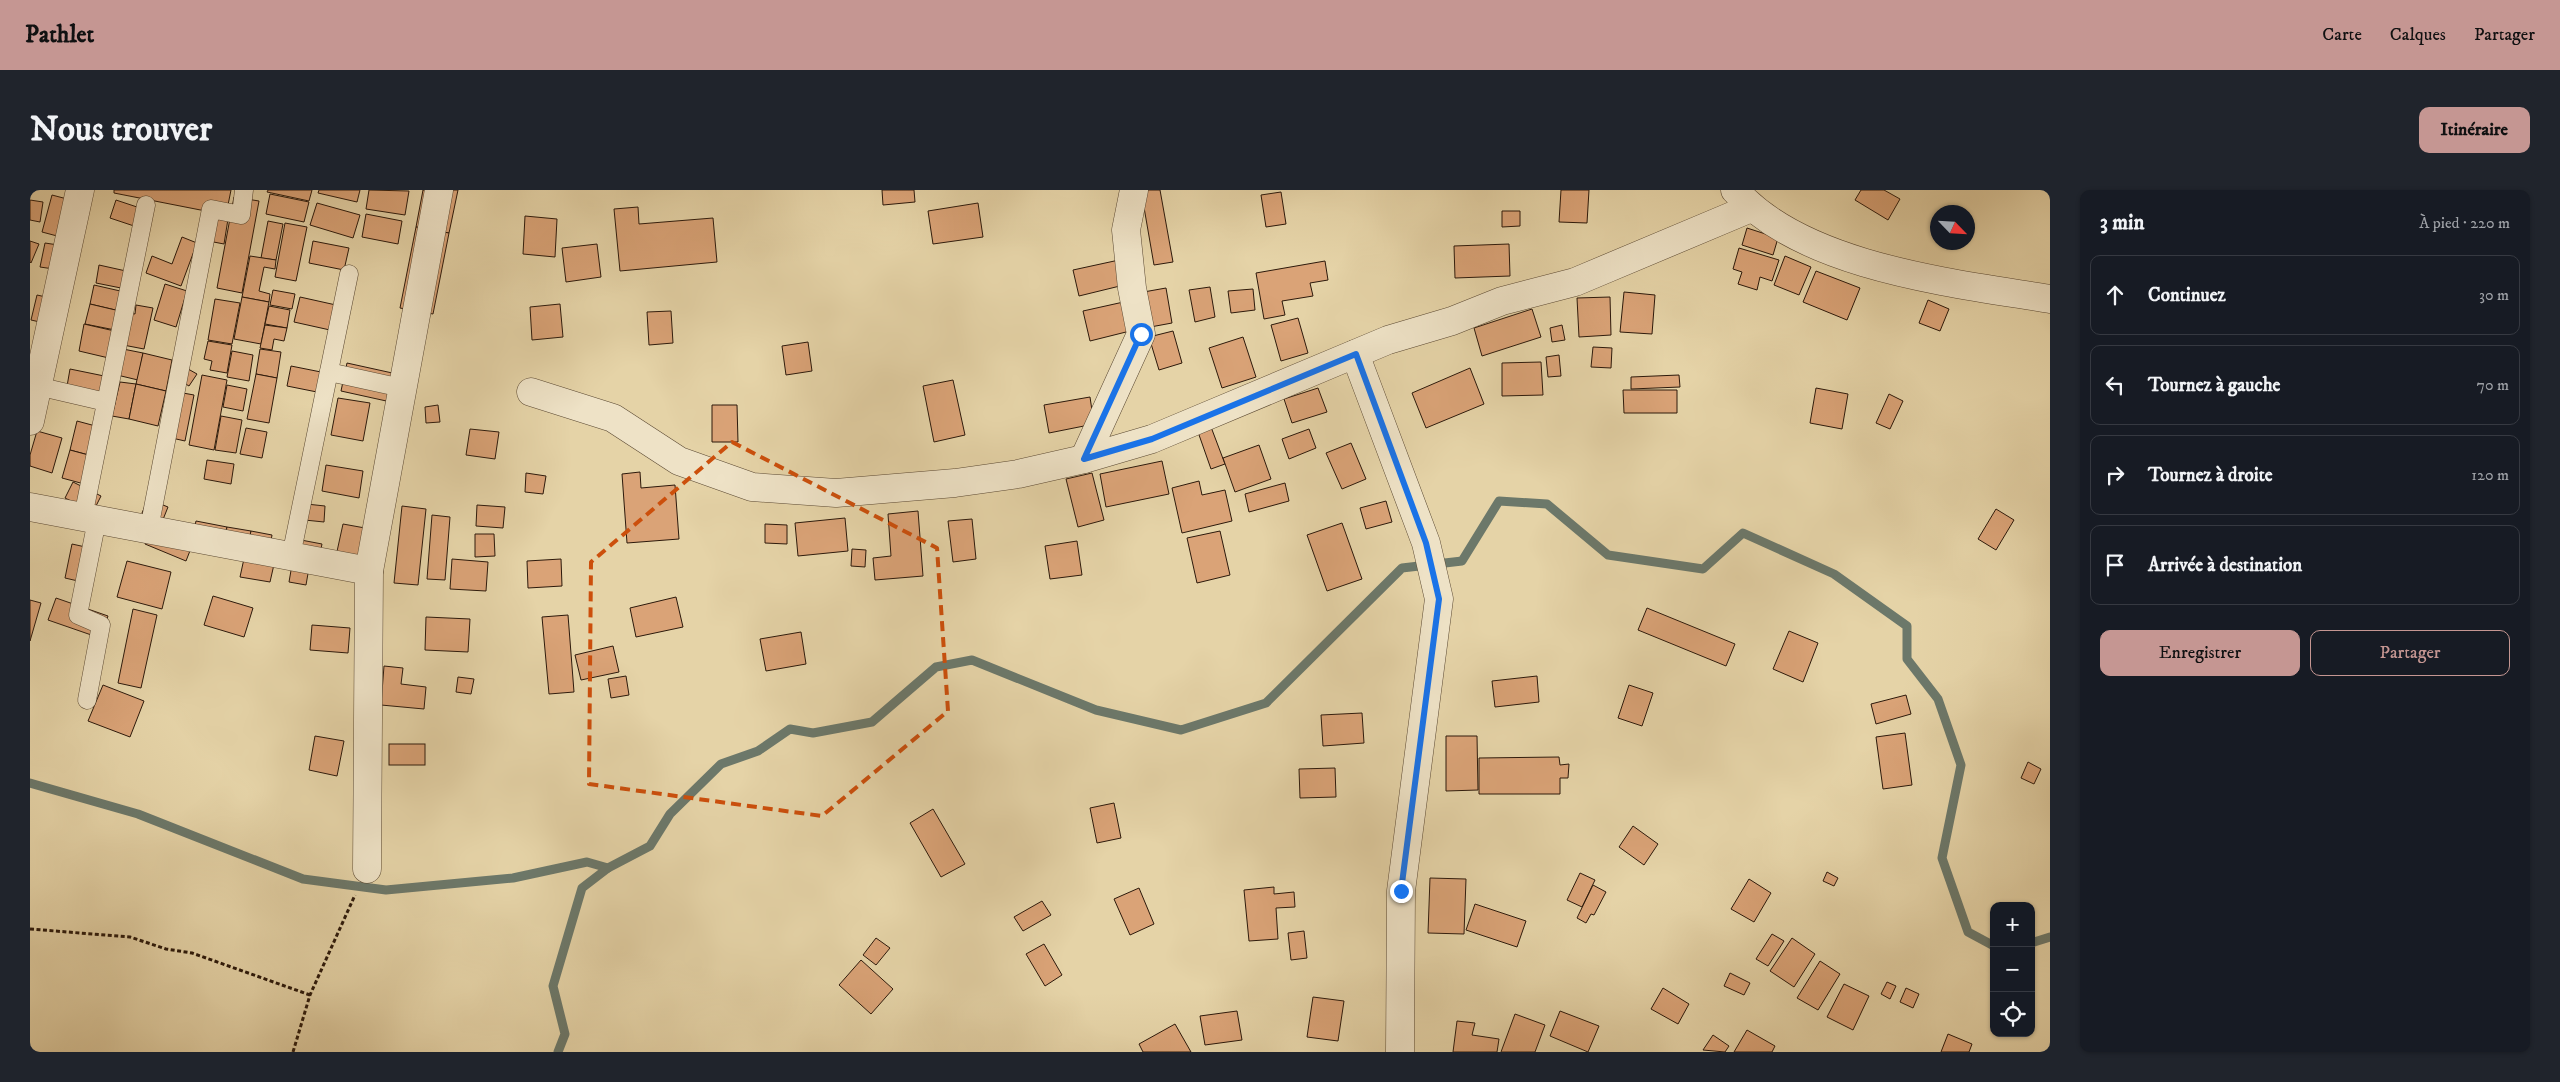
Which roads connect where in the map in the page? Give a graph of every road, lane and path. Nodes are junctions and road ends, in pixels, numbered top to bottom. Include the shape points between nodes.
1 (80, 190) edge
2 (244, 190) edge
3 (439, 190) edge
4 (1134, 190) edge
5 (1743, 199) edge
6 (146, 205) dead end
7 (349, 274) dead end
8 (2050, 299) edge
9 (1356, 354) junction
10 (329, 372) junction
11 (37, 386) junction
12 (402, 388) junction
13 (531, 392) dead end
14 (106, 402) junction
15 (30, 421) edge
16 (1084, 459) junction
17 (30, 507) edge
18 (90, 518) junction
19 (149, 529) junction
20 (291, 556) junction
21 (369, 571) junction
22 (87, 700) dead end
23 (367, 869) joint
24 (30, 929) edge
25 (310, 995) junction
26 (293, 1052) edge
27 (1400, 1052) edge

1 - 11 street
2 - 19 lane via 240,215 211,209
3 - 12 street
4 - 16 street via 1126,230 1141,334
5 - 8 street via 1784,230 1869,264 1931,279
5 - 9 street via 1575,282 1502,301
6 - 14 lane
7 - 10 lane
9 - 16 street via 1152,439
9 - 27 street via 1426,543 1439,599 1401,891
10 - 12 lane
10 - 20 lane
11 - 14 lane
11 - 15 street
12 - 21 street
13 - 16 street via 613,418 679,461 752,487 836,494 955,483 1018,474
14 - 18 lane
17 - 18 street
18 - 19 street
18 - 22 lane via 78,615 101,625
19 - 20 street
20 - 21 street
21 - 23 street
23 - 25 path
24 - 25 path via 130,937 166,949 192,953
25 - 26 path

